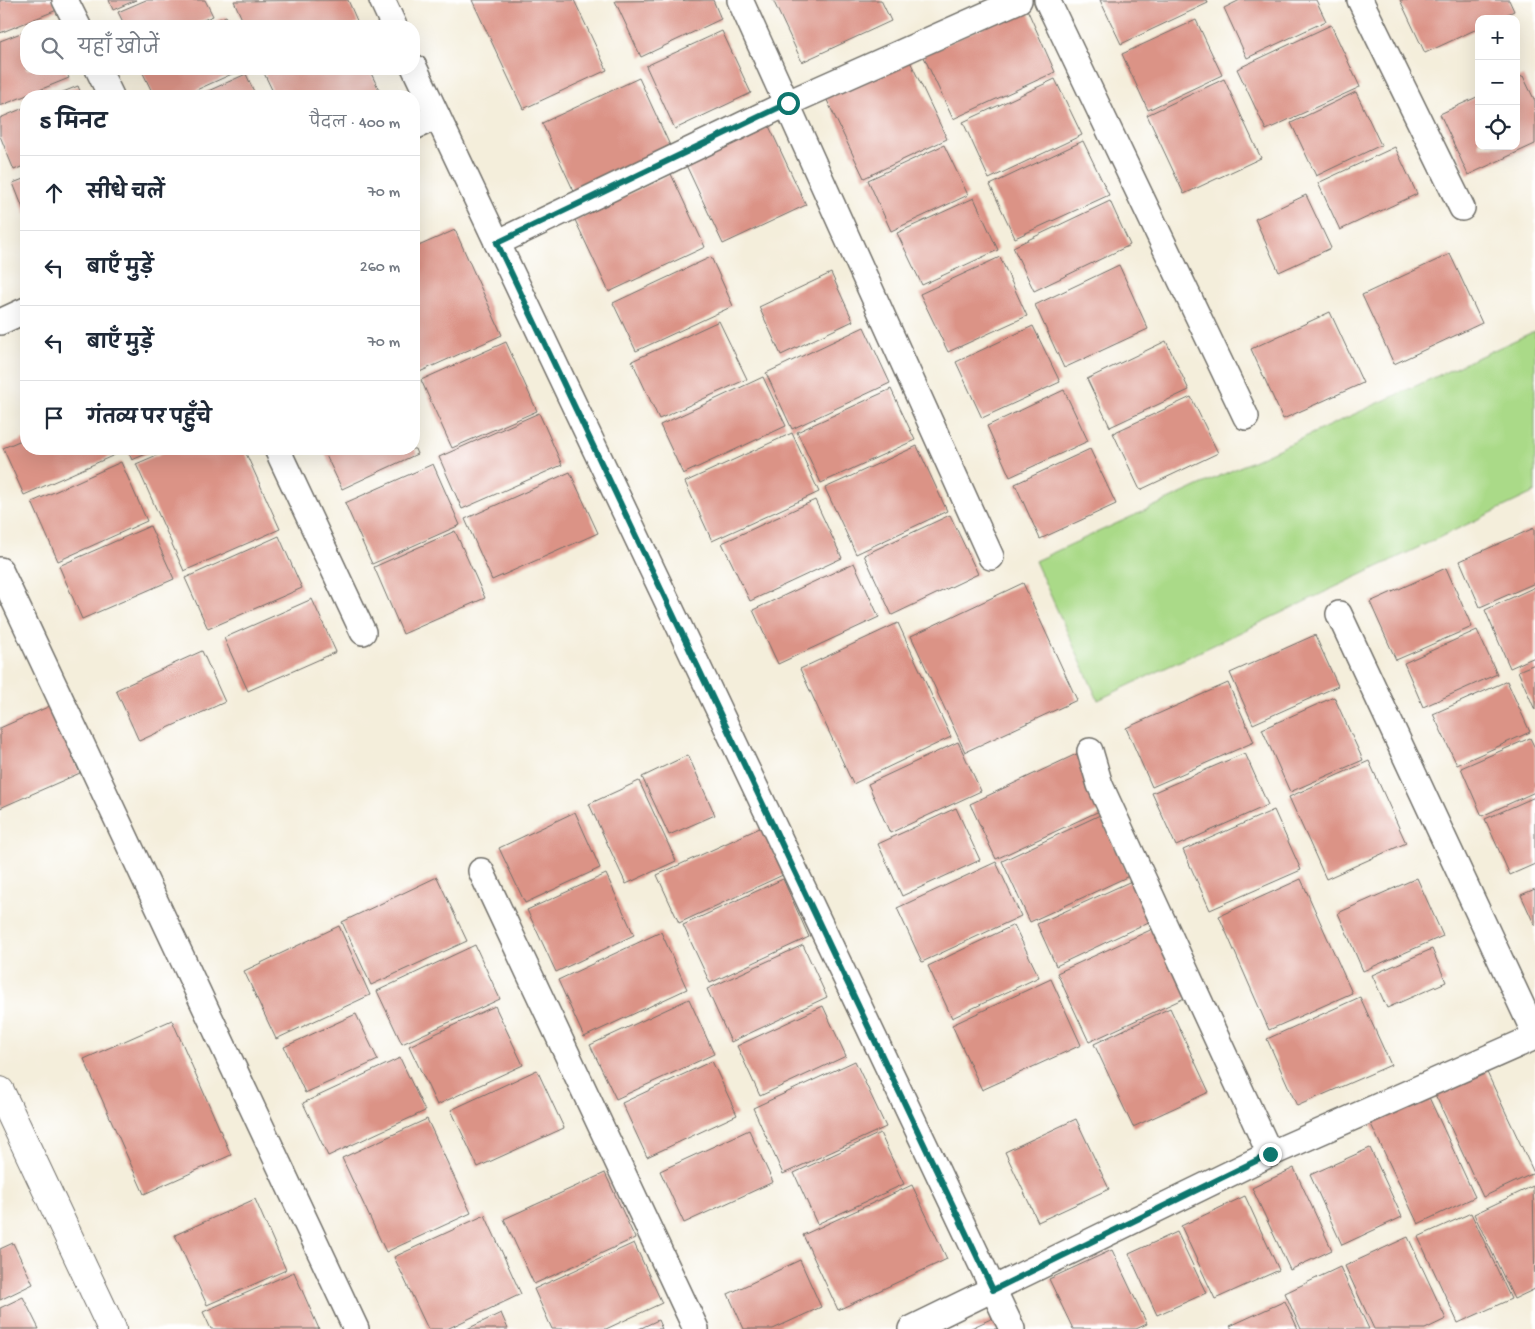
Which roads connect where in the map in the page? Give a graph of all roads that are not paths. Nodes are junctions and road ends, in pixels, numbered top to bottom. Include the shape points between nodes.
1 (65, 0) edge
2 (382, 0) edge
3 (740, 0) edge
4 (1019, 0) edge
5 (1047, 0) edge
6 (1360, 0) edge
7 (75, 20) edge
8 (391, 20) edge
9 (101, 75) edge
10 (418, 75) edge
11 (108, 90) edge
12 (788, 103) junction
13 (437, 116) junction
14 (420, 124) edge
15 (1462, 208) dead end
16 (497, 243) junction
17 (20, 313) edge
18 (0, 322) edge
19 (1246, 417) dead end
20 (280, 455) edge
21 (991, 557) dead end
22 (0, 570) edge
23 (1339, 614) dead end
24 (363, 632) dead end
25 (1090, 751) dead end
26 (481, 870) dead end
27 (1535, 1036) edge
28 (0, 1092) edge
29 (1270, 1154) junction
30 (993, 1290) junction
31 (112, 1329) edge
32 (356, 1329) edge
33 (696, 1329) edge
34 (911, 1329) edge
35 (1012, 1329) edge

1 - 7 street
2 - 8 street
3 - 12 street
4 - 12 street
5 - 19 street
6 - 15 street
9 - 11 street
10 - 13 street
12 - 16 street
12 - 21 street
13 - 14 street
13 - 16 street
16 - 30 street
17 - 18 street
20 - 24 street
22 - 32 street
23 - 27 street
25 - 29 street via 1100,785
26 - 33 street
27 - 29 street
28 - 31 street
29 - 30 street
30 - 34 street
30 - 35 street

